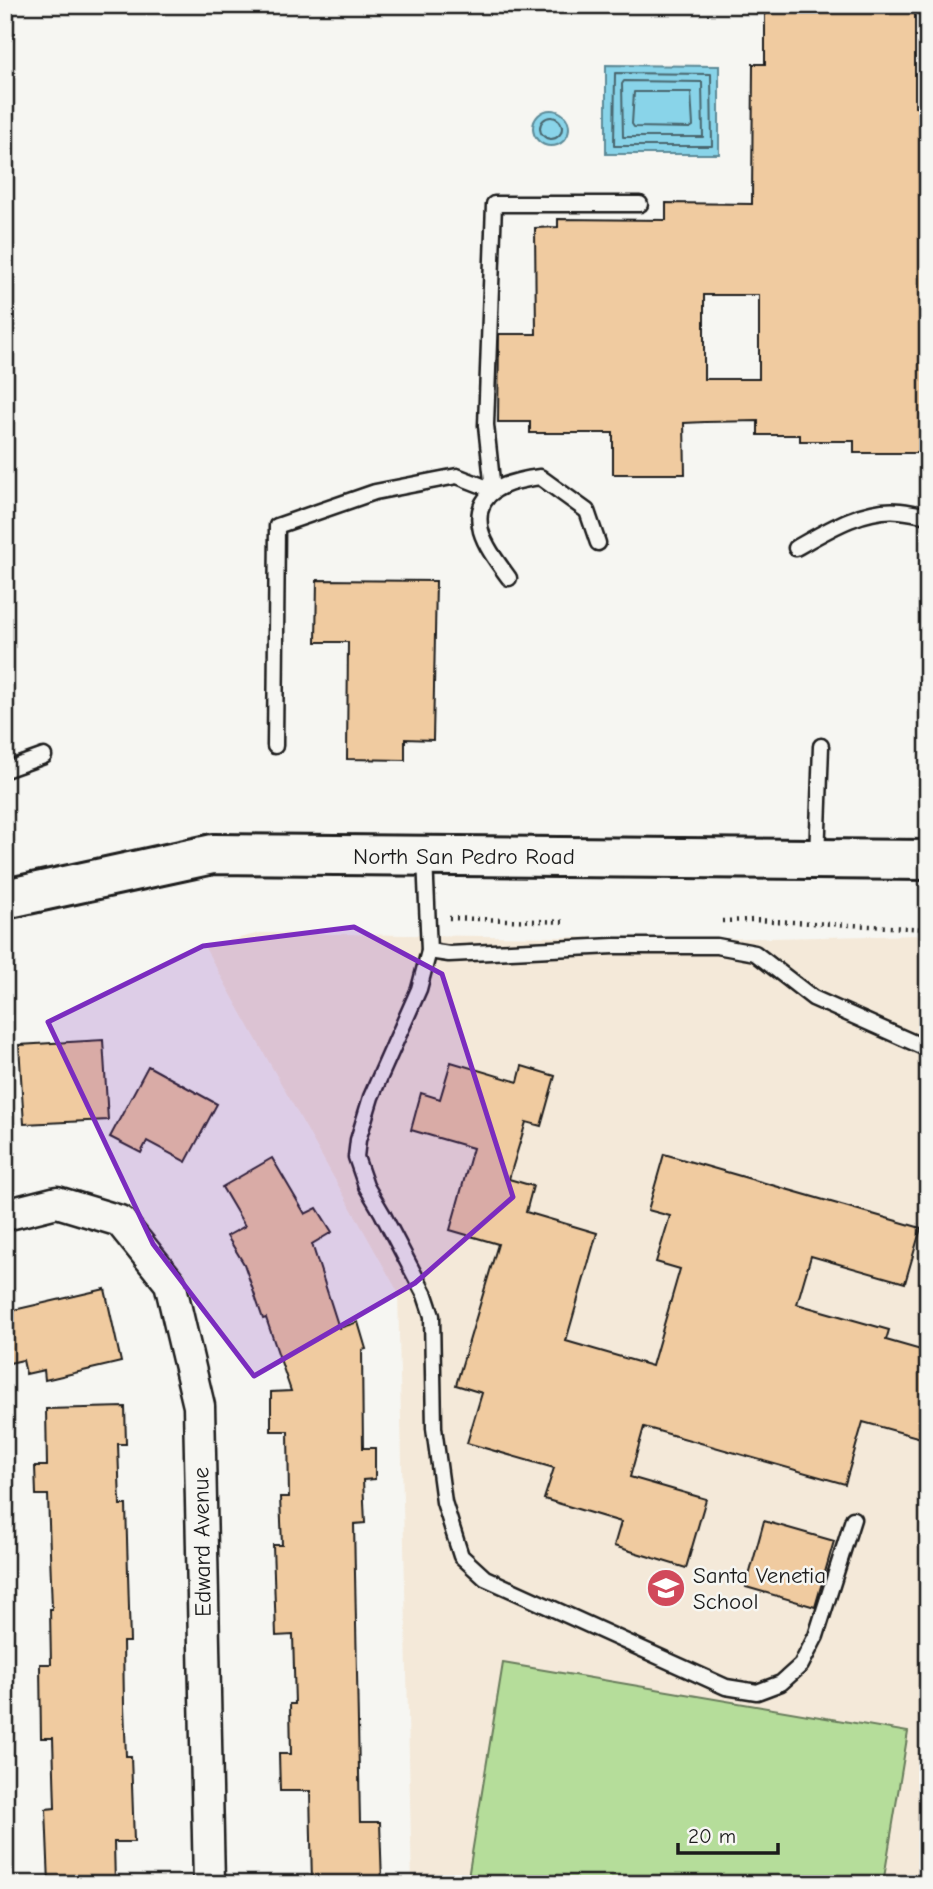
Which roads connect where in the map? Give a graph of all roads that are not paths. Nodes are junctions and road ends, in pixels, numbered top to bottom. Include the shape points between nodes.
1 (640, 204) dead end
2 (493, 490) junction
3 (928, 516) edge
4 (598, 543) dead end
5 (796, 548) dead end
6 (509, 578) dead end
7 (275, 746) dead end
8 (821, 746) dead end
9 (44, 756) dead end
10 (5, 770) edge
11 (425, 855) junction
12 (817, 860) junction
13 (928, 860) edge
14 (5, 899) edge
15 (429, 951) junction
16 (928, 1049) edge
17 (5, 1215) edge
18 (853, 1519) dead end
19 (209, 1884) edge

1 - 2 lane via 494,204 486,425
2 - 4 lane via 515,480 540,477 587,511
2 - 6 lane via 481,513 481,530
2 - 7 lane via 457,476 375,492 277,526
3 - 5 lane via 898,510 875,513 836,526
8 - 12 lane
9 - 10 lane
11 - 12 main road, North San Pedro Road
11 - 14 main road, North San Pedro Road via 213,854
11 - 15 lane
12 - 13 main road, North San Pedro Road
15 - 16 lane via 717,946 755,953 813,999
15 - 18 lane via 419,989 371,1097 356,1157 432,1316 434,1428 444,1502 461,1556 485,1578 726,1687 757,1692 781,1683 800,1665 816,1636
17 - 19 street, Edward Avenue via 57,1202 120,1221 170,1283 199,1406

